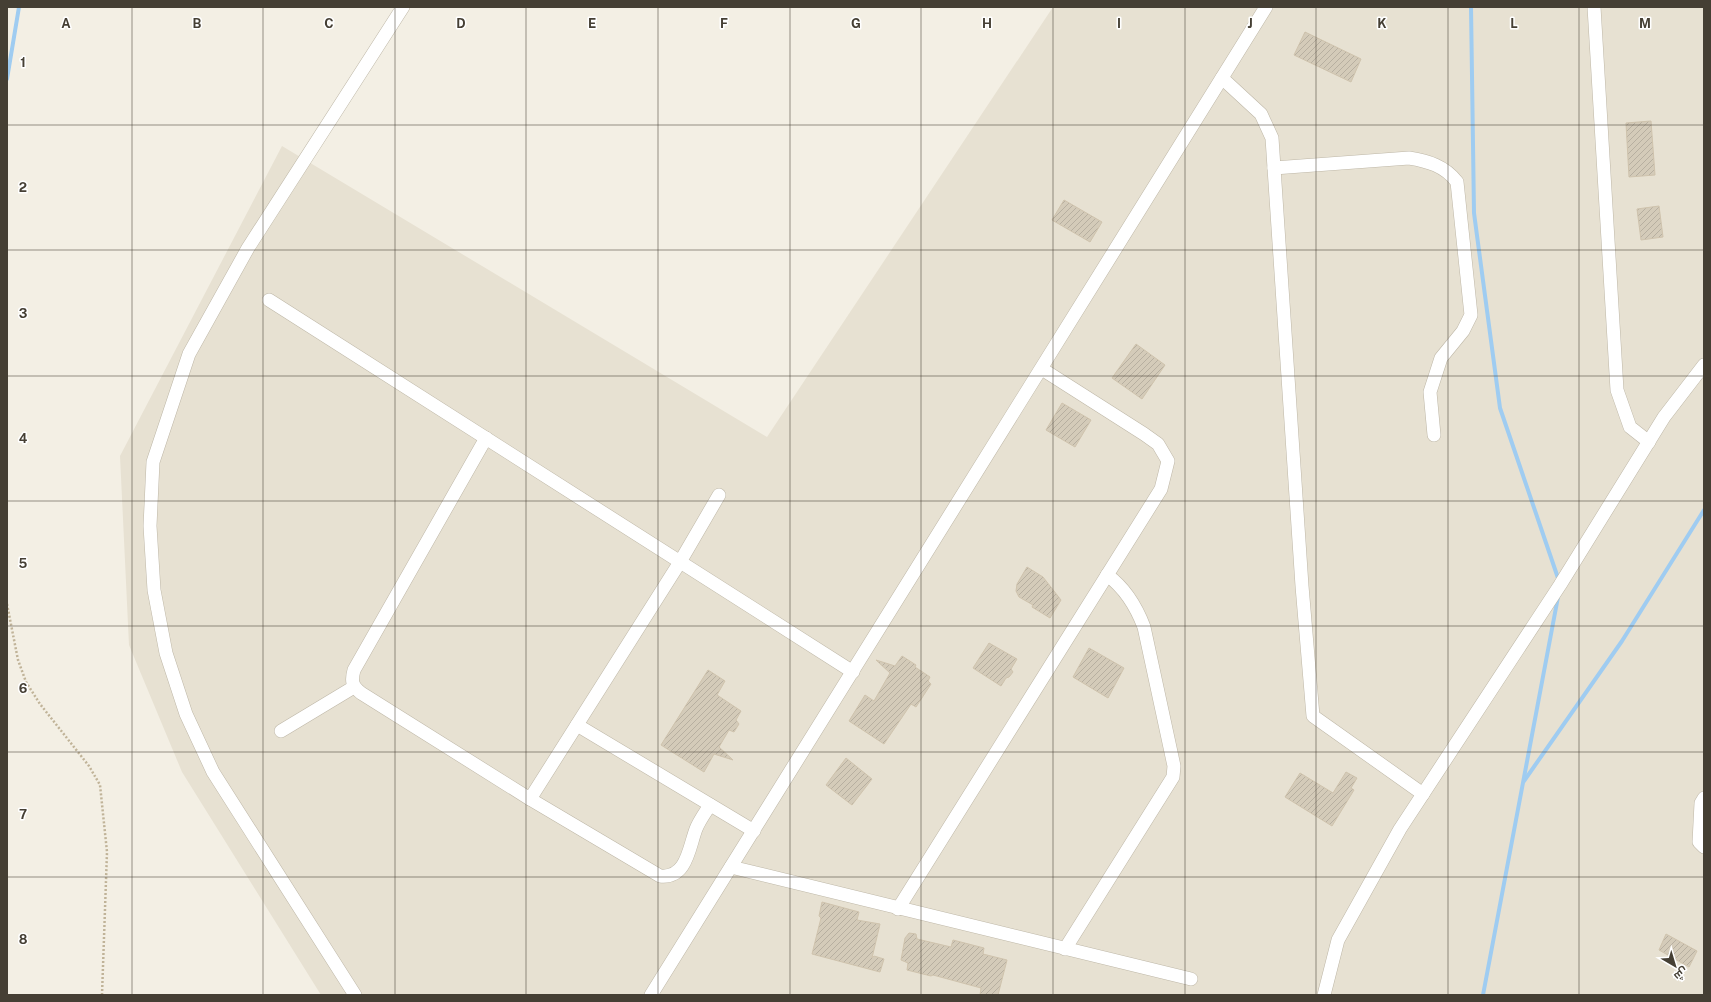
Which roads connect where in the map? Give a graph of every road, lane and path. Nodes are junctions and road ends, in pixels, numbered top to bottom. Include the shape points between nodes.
1 (403, 7) edge
2 (1266, 7) edge
3 (1594, 7) edge
4 (1222, 78) junction
5 (1274, 168) junction
6 (269, 300) dead end
7 (1704, 365) edge
8 (1042, 369) junction
9 (1434, 435) dead end
10 (486, 438) junction
11 (1649, 442) junction
12 (719, 495) dead end
13 (680, 562) junction
14 (1107, 575) junction
15 (7, 604) edge
16 (853, 672) junction
17 (354, 687) junction
18 (576, 726) junction
19 (281, 731) dead end
20 (1423, 794) junction
21 (1704, 798) edge
22 (530, 799) junction
23 (710, 805) junction
24 (754, 830) junction
25 (1704, 847) edge
26 (731, 867) junction
27 (898, 909) junction
28 (1065, 949) junction
29 (1191, 979) dead end
30 (102, 995) edge
31 (355, 995) edge
32 (652, 995) edge
33 (1324, 995) edge

1 - 31 street via 248,248 189,354 154,462 150,526 154,590 166,653 186,714 213,772
2 - 4 street
3 - 11 street via 1617,390 1630,427
4 - 5 street via 1261,114 1272,138
4 - 8 street
5 - 9 street via 1408,158 1429,162 1450,173 1457,182 1471,315 1463,331 1441,358 1430,392
5 - 20 street via 1313,716
6 - 10 street
7 - 11 street via 1664,417
8 - 14 street via 1158,444 1168,461 1161,489
8 - 16 street
10 - 13 street
10 - 17 street via 354,670
11 - 20 street via 1560,585
12 - 13 street
13 - 16 street
13 - 18 street
14 - 27 street
14 - 28 street via 1120,584 1144,627 1174,766 1173,777
15 - 30 path via 18,660 26,682 89,766 100,785 107,852
16 - 24 street
17 - 19 street
17 - 22 street
18 - 22 street
18 - 23 street
20 - 33 street via 1400,829 1338,940
21 - 25 street via 1701,803 1699,842
22 - 23 street via 654,873 667,877 682,866 691,849 696,828
23 - 24 street
24 - 26 street
26 - 27 street
26 - 32 street
27 - 28 street
28 - 29 street

